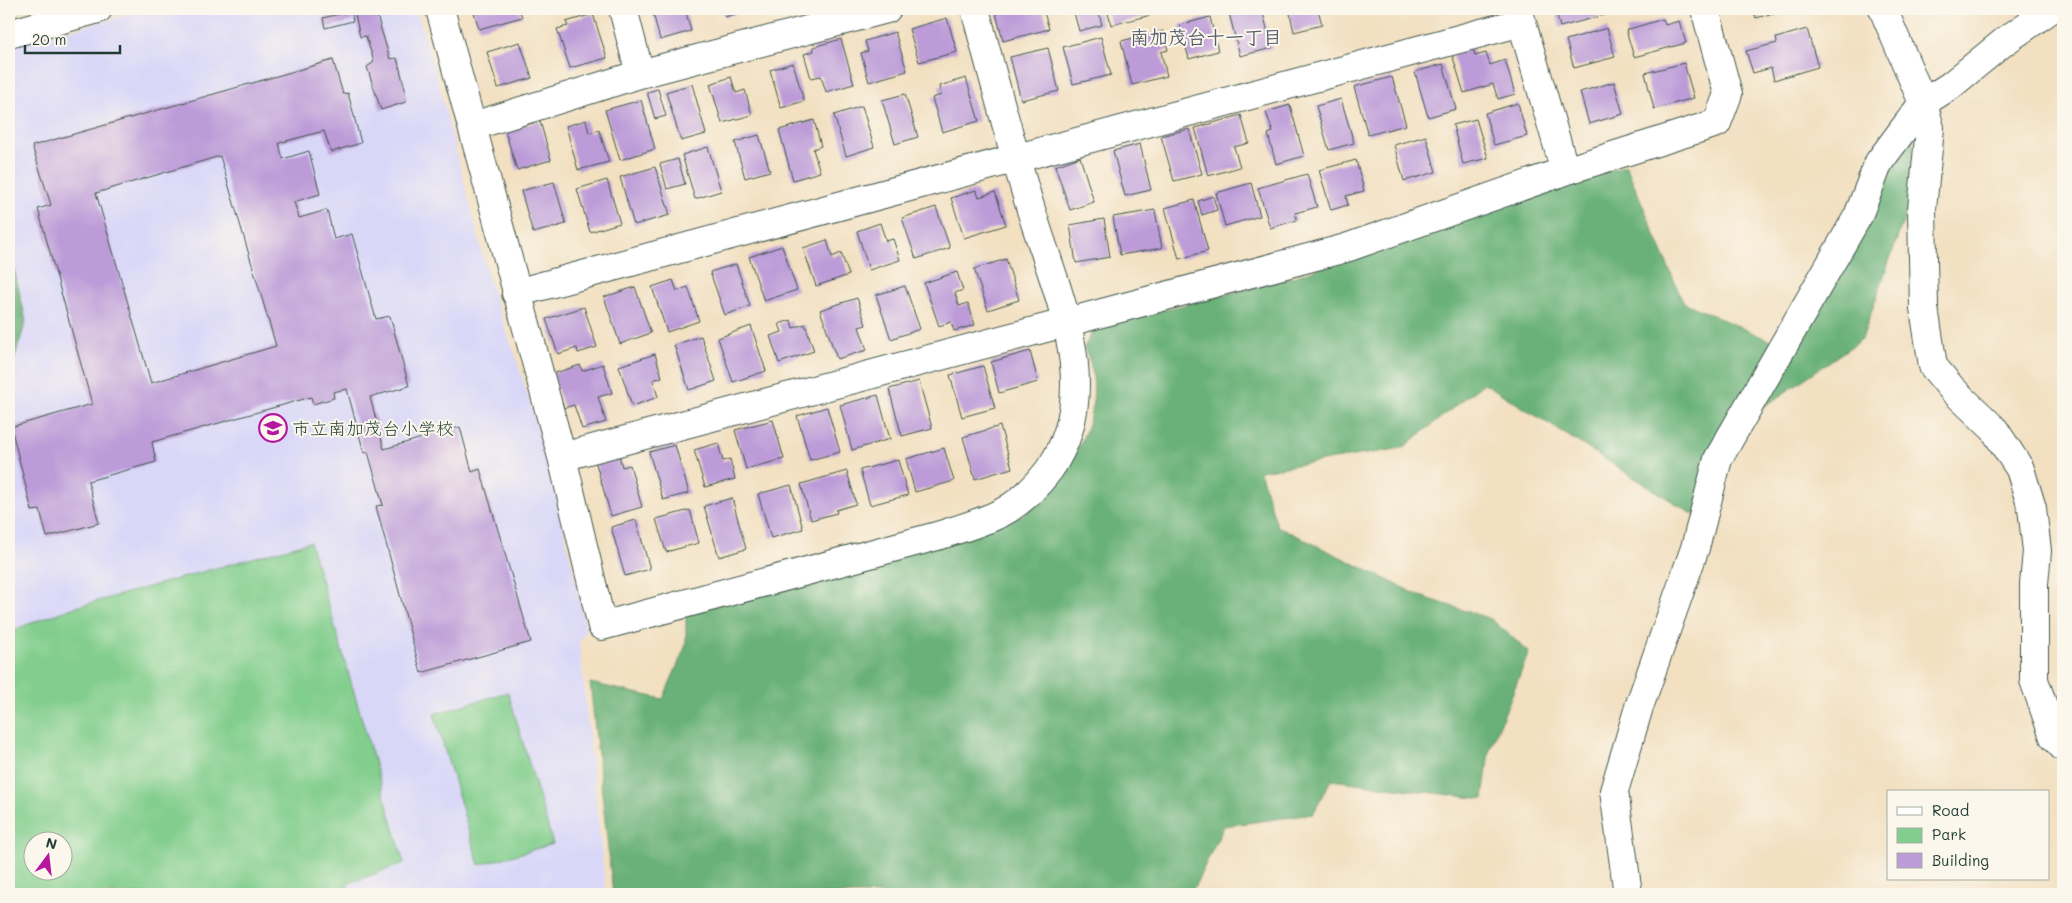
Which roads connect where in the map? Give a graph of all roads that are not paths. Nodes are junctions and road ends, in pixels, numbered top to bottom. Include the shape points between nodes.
1 (440, 9) edge
2 (623, 9) edge
3 (887, 9) edge
4 (975, 9) edge
5 (1705, 9) edge
6 (1883, 9) edge
7 (2051, 9) edge
8 (86, 10) edge
9 (1520, 16) edge
10 (801, 20) edge
11 (9, 34) edge
12 (640, 74) junction
13 (1923, 103) junction
14 (473, 126) junction
15 (1015, 160) junction
16 (1565, 171) junction
17 (516, 293) junction
18 (1066, 323) junction
19 (562, 457) junction
20 (2063, 747) edge
21 (1628, 894) edge

1 - 14 street
2 - 12 street
3 - 10 street
4 - 15 street
5 - 16 street via 1728,94 1717,124
6 - 13 street
7 - 13 street
8 - 11 street
9 - 15 street
9 - 16 street
10 - 12 street
12 - 14 street
13 - 20 street via 1930,128 1923,200 1924,308 1933,366 1994,429 2020,469 2032,508 2037,551 2034,680 2054,736
13 - 21 street via 1879,162 1858,216 1718,459 1695,548 1639,707 1614,791
14 - 17 street
15 - 17 street
15 - 18 street
16 - 18 street via 1346,248
17 - 19 street
18 - 19 street
18 - 19 street via 1076,388 1066,439 1041,480 1003,512 938,536 602,626

